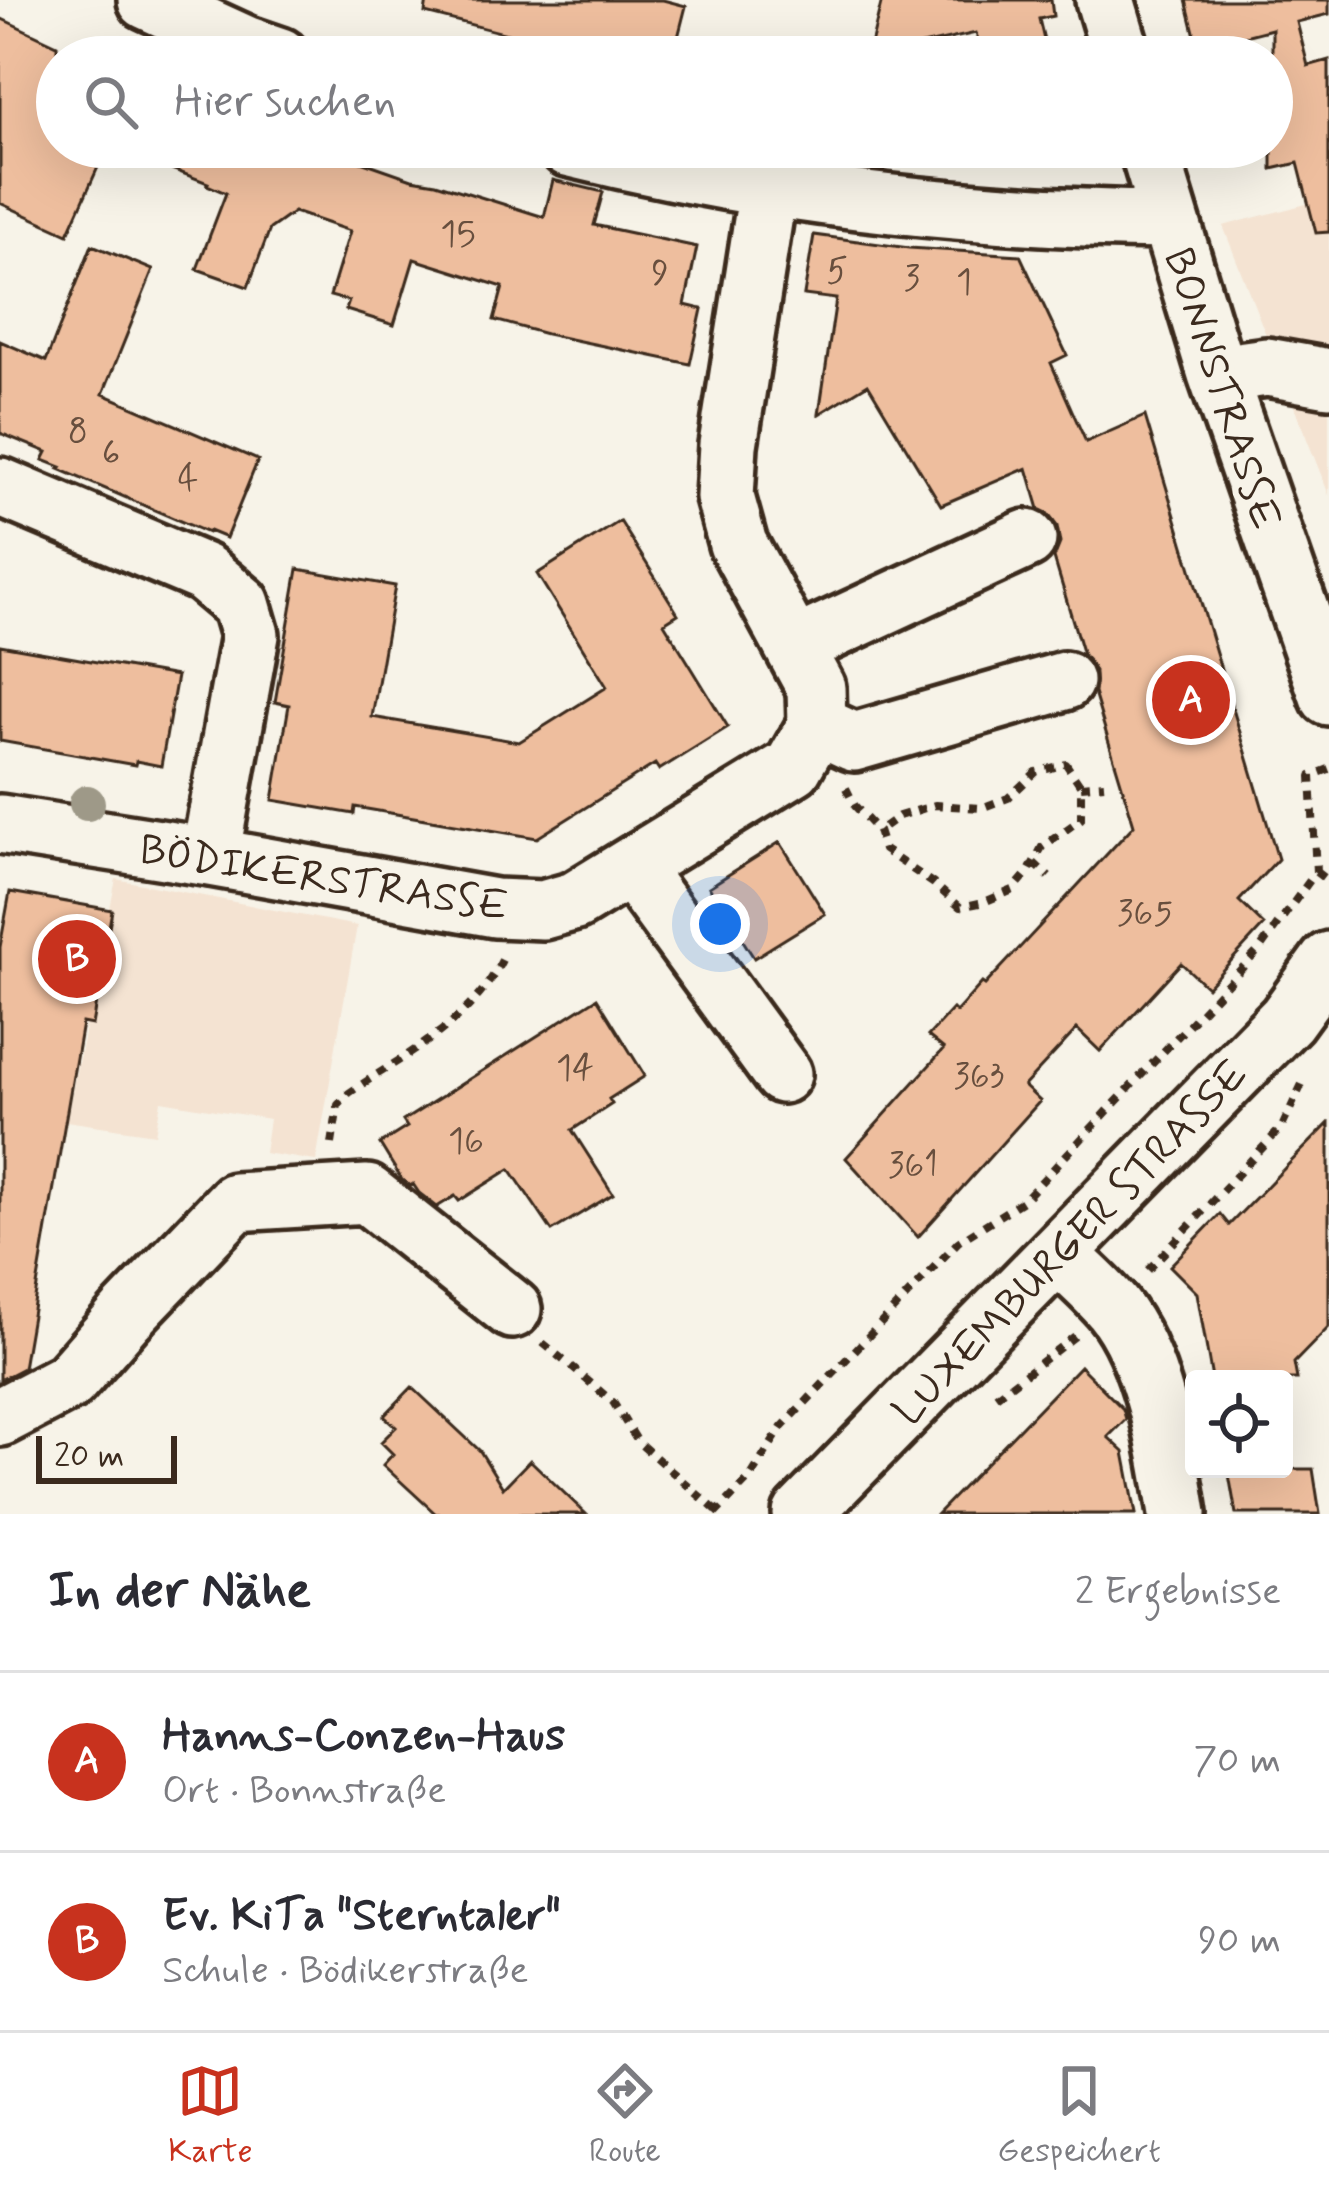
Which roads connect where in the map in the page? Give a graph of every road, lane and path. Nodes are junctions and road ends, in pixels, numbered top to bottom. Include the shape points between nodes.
1 (147, 0) edge
2 (1106, 0) edge
3 (225, 36) edge
4 (1116, 36) edge
5 (654, 168) edge
6 (1154, 168) edge
7 (768, 189) junction
8 (1168, 220) junction
9 (1216, 374) junction
10 (1329, 378) edge
11 (0, 487) edge
12 (1027, 539) dead end
13 (794, 647) junction
14 (1064, 681) dead end
15 (1326, 682) edge
16 (817, 725) junction
17 (1329, 769) edge
18 (1104, 784) dead end
19 (1081, 786) junction
20 (0, 824) edge
21 (210, 857) junction
22 (1034, 863) junction
23 (631, 867) junction
24 (1316, 872) junction
25 (1049, 877) dead end
26 (1329, 882) edge
27 (524, 910) junction
28 (1329, 961) edge
29 (1308, 1007) edge
30 (1314, 1072) dead end
31 (782, 1074) dead end
32 (319, 1196) junction
33 (1058, 1254) junction
34 (1113, 1308) junction
35 (512, 1310) joint
36 (991, 1399) dead end
37 (0, 1417) edge
38 (717, 1513) edge
39 (802, 1514) edge
40 (1178, 1514) edge

1 - 3 street
2 - 4 street
5 - 7 street
6 - 8 street, BONNSTRASSE
7 - 8 street via 913,207
7 - 13 street via 725,496 738,544
8 - 9 street, BONNSTRASSE
9 - 10 street via 1268,367
9 - 15 street, BONNSTRASSE
11 - 21 street via 204,573 241,604 250,635
12 - 13 street
13 - 16 street via 816,688
14 - 16 street via 854,742
16 - 23 street, BÖDIKERSTRASSE via 794,767
17 - 24 path via 1311,776
18 - 19 path
19 - 22 path via 1081,819 1042,847
19 - 22 path via 1066,764 1036,772 1008,798 981,808 935,805 878,831 884,850 960,908 1013,890
20 - 21 street, BÖDIKERSTRASSE
21 - 27 street, BÖDIKERSTRASSE
22 - 25 path
23 - 27 street, BÖDIKERSTRASSE via 575,901
23 - 31 street
24 - 26 path
24 - 38 path via 1258,950 1087,1134 1024,1200 958,1242 782,1427
27 - 32 path via 475,1001 338,1106
28 - 29 street, LUXEMBURGER STRASSE
29 - 33 street, LUXEMBURGER STRASSE
30 - 34 path via 1282,1127
32 - 35 street via 367,1194
32 - 37 street via 235,1202 69,1381
33 - 34 street
33 - 39 street, LUXEMBURGER STRASSE
34 - 36 path
34 - 40 street via 1164,1427
35 - 38 path

